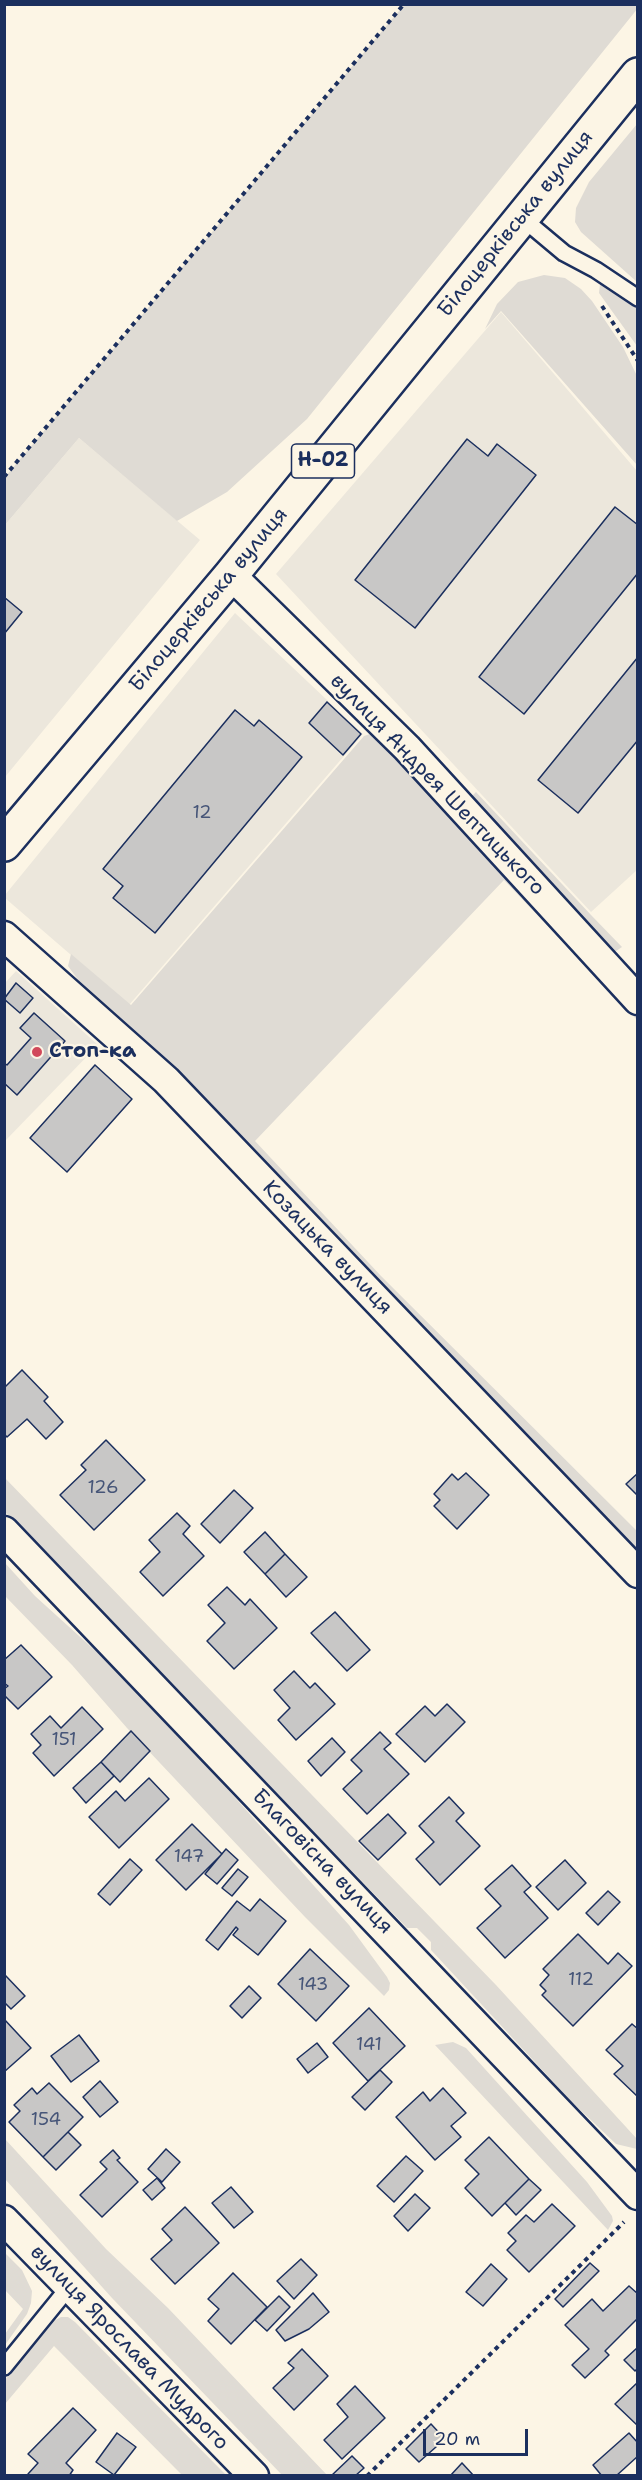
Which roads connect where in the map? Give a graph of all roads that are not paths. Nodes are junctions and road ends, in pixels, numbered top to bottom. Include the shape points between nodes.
1 (638, 75) edge
2 (521, 217) junction
3 (638, 298) edge
4 (231, 575) junction
5 (4, 844) edge
6 (4, 936) edge
7 (638, 1000) edge
8 (4, 1531) edge
9 (638, 1573) edge
10 (633, 2206) edge
11 (4, 2220) edge
12 (69, 2287) junction
13 (4, 2367) edge
14 (254, 2475) edge

1 - 2 main road, Білоцерківська вулиця / Н-02
2 - 3 lane via 564,254
2 - 4 main road, Білоцерківська вулиця / Н-02
4 - 5 main road, Білоцерківська вулиця / Н-02
4 - 7 street, вулиця Андрея Шептицького via 407,748
6 - 9 street, Козацька вулиця via 166,1080
8 - 10 street, Благовісна вулиця
11 - 12 street, вулиця Ярослава Мудрого
12 - 13 lane
12 - 14 street, вулиця Ярослава Мудрого

